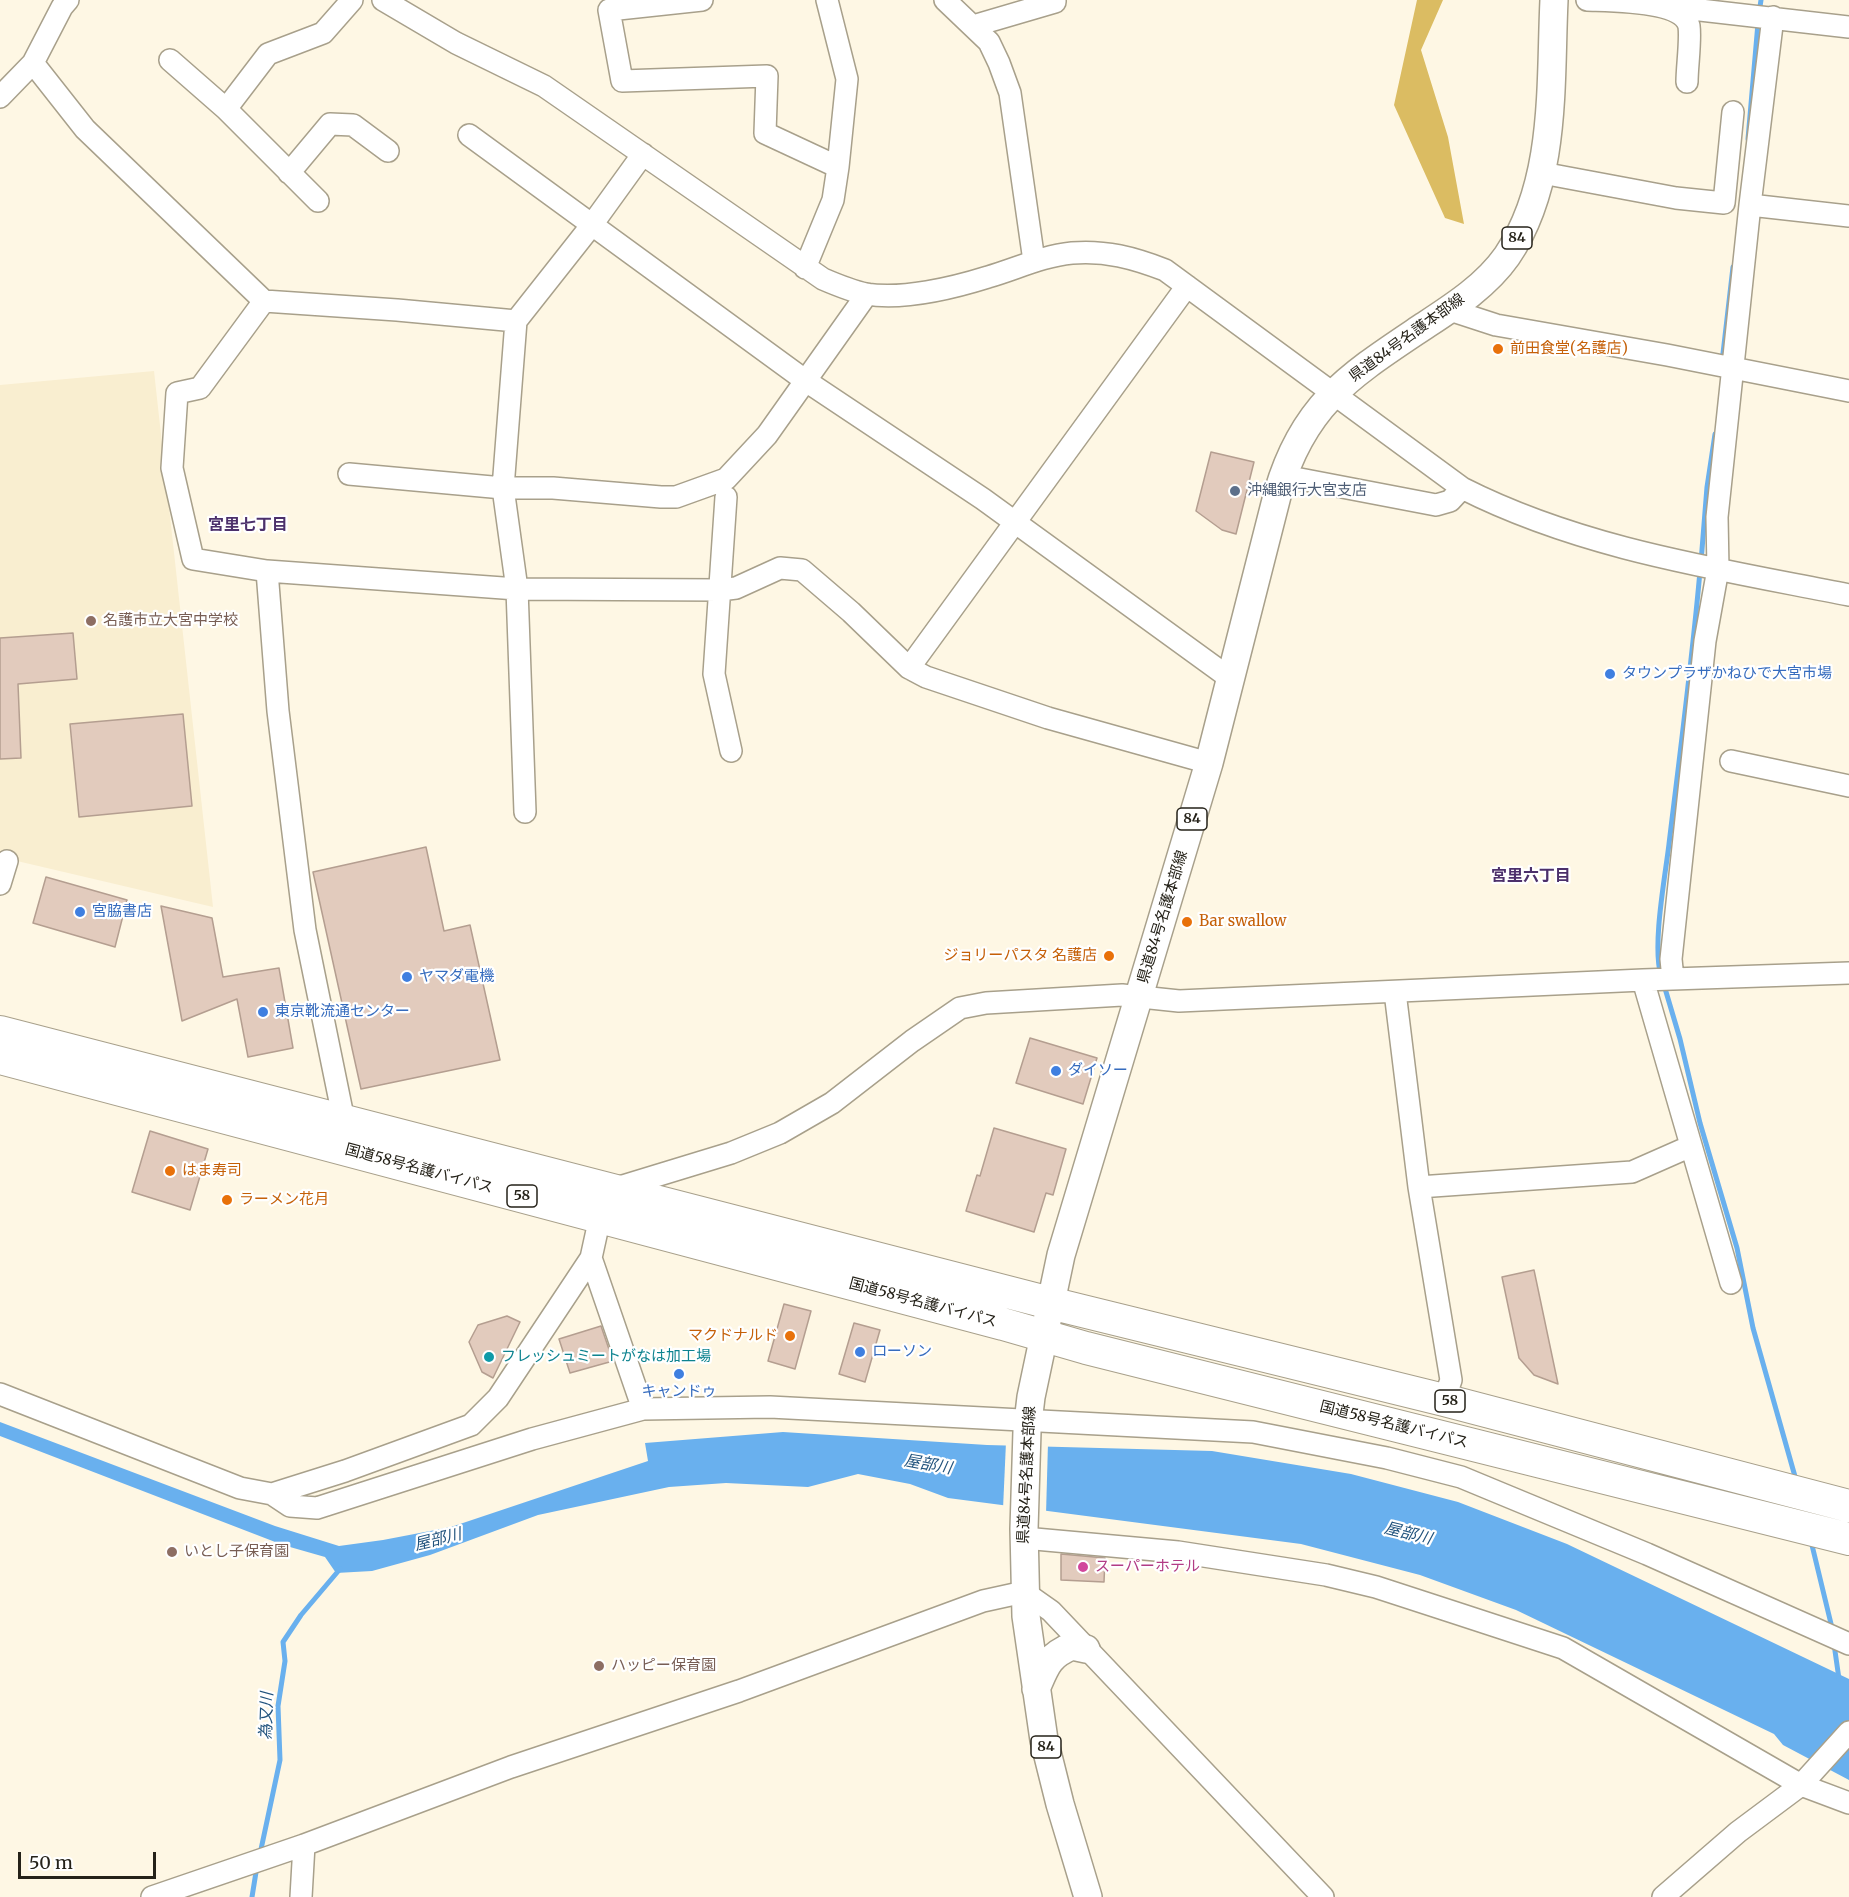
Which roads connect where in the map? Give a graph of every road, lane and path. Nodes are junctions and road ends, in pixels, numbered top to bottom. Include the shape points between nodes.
1 (68, 0) edge
2 (352, 0) edge
3 (383, 0) edge
4 (702, 0) edge
5 (827, 0) edge
6 (945, 0) edge
7 (1055, 0) edge
8 (1554, 0) edge
9 (1587, 0) edge
10 (1674, 7) junction
11 (1765, 16) junction
12 (973, 26) junction
13 (1849, 27) edge
14 (170, 60) dead end
15 (33, 63) junction
16 (1687, 82) dead end
17 (0, 97) edge
18 (226, 109) junction
19 (1733, 112) dead end
20 (469, 135) dead end
21 (388, 152) dead end
22 (643, 154) junction
23 (838, 167) junction
24 (1542, 172) junction
25 (289, 173) junction
26 (318, 201) dead end
27 (1750, 205) junction
28 (1849, 216) edge
29 (591, 226) junction
30 (1034, 261) junction
31 (805, 268) junction
32 (1187, 286) junction
33 (867, 294) junction
34 (264, 301) junction
35 (1450, 310) junction
36 (516, 321) junction
37 (1734, 368) junction
38 (806, 381) junction
39 (1849, 391) edge
40 (1333, 393) junction
41 (350, 474) dead end
42 (1300, 479) dead end
43 (503, 488) junction
44 (1456, 495) junction
45 (726, 497) dead end
46 (1014, 521) junction
47 (1715, 569) junction
48 (267, 571) junction
49 (517, 589) junction
50 (720, 590) junction
51 (1849, 595) edge
52 (909, 668) junction
53 (1231, 679) junction
54 (731, 751) dead end
55 (1731, 761) dead end
56 (1209, 763) junction
57 (1849, 786) edge
58 (525, 812) dead end
59 (7, 861) dead end
60 (0, 884) edge
61 (1849, 973) edge
62 (1673, 979) junction
63 (1643, 980) junction
64 (1395, 992) junction
65 (1139, 998) junction
66 (0, 1032) edge
67 (0, 1058) edge
68 (344, 1121) junction
69 (1691, 1146) junction
70 (1419, 1187) junction
71 (607, 1203) junction
72 (591, 1258) junction
73 (1731, 1283) dead end
74 (1050, 1303) junction
75 (1043, 1336) junction
76 (0, 1394) edge
77 (1444, 1400) junction
78 (643, 1409) junction
79 (1027, 1426) junction
80 (1468, 1443) junction
81 (1461, 1477) junction
82 (272, 1494) junction
83 (1849, 1506) edge
84 (1024, 1534) junction
85 (1849, 1539) edge
86 (1024, 1592) junction
87 (1849, 1644) edge
88 (1086, 1649) junction
89 (1036, 1689) junction
90 (1849, 1732) edge
91 (1801, 1785) junction
92 (1849, 1803) edge
93 (304, 1845) junction
94 (152, 1897) edge
95 (301, 1897) edge
96 (1088, 1897) edge
97 (1323, 1897) edge
98 (1663, 1897) edge

1 - 15 street
2 - 18 street via 323,33 268,54
3 - 22 street via 456,43 544,86
4 - 23 street via 609,10 622,81 767,76 765,133
5 - 23 street via 847,78
6 - 12 street
7 - 12 street
8 - 24 main road, 県道84号名護本部線 / 84
9 - 10 street via 1659,2
10 - 11 street
10 - 16 street via 1689,25
11 - 13 street
11 - 27 street
12 - 30 street via 989,42 1010,93
14 - 18 street
15 - 17 street
15 - 34 street via 85,129
18 - 25 street
19 - 24 street via 1724,203 1676,198
20 - 29 street
21 - 25 street via 353,125 330,124
22 - 29 street
22 - 31 street
23 - 31 street via 833,200
24 - 35 main road, 県道84号名護本部線 / 84 via 1523,227 1506,256
25 - 26 street
27 - 28 street
27 - 37 street
29 - 36 street
29 - 38 street
30 - 32 street via 1071,254 1120,255 1165,270
30 - 33 street via 946,288 910,294
31 - 33 street via 823,279
32 - 40 street
32 - 46 street
33 - 38 street
34 - 36 street
34 - 48 street via 200,388 177,393 172,468 193,559
35 - 37 street via 1497,325
35 - 40 main road, 県道84号名護本部線 / 84
36 - 43 street
37 - 39 street
37 - 47 street
38 - 43 street via 767,435 726,479 701,490 676,497
38 - 46 street
40 - 44 street
40 - 53 main road, 県道84号名護本部線 / 84 via 1312,416 1288,460
41 - 43 street
42 - 44 street via 1436,505
43 - 49 street
44 - 47 street via 1487,501 1558,529
45 - 50 street
46 - 52 street
46 - 53 street
47 - 51 street
47 - 62 street via 1671,959
48 - 49 street
48 - 68 street via 278,711 305,930
49 - 50 street
49 - 58 street
50 - 52 street via 736,588 780,568 802,570
50 - 54 street via 714,674
52 - 56 street via 1048,718
53 - 56 main road, 県道84号名護本部線 / 84
55 - 57 street
56 - 65 main road, 県道84号名護本部線 / 84
59 - 60 street
61 - 62 street
62 - 63 street
63 - 64 street
63 - 69 street
64 - 65 street via 1179,1001
64 - 70 street
65 - 71 street via 1055,998 960,1008 832,1103 780,1133
65 - 74 main road, 県道84号名護本部線 / 84
66 - 68 highway, 国道58号名護バイパス / 58
67 - 71 highway, 国道58号名護バイパス / 58
68 - 71 highway, 国道58号名護バイパス / 58
69 - 70 street via 1632,1172
69 - 73 street
70 - 77 street via 1451,1380
71 - 72 street
71 - 74 highway, 国道58号名護バイパス / 58
71 - 75 highway, 国道58号名護バイパス / 58
72 - 78 street
72 - 82 street via 498,1398 471,1425 345,1472
74 - 75 main road, 県道84号名護本部線 / 84
74 - 77 highway, 国道58号名護バイパス / 58
75 - 79 main road, 県道84号名護本部線 / 84
75 - 80 highway, 国道58号名護バイパス / 58
76 - 82 street via 240,1488
77 - 83 highway, 国道58号名護バイパス / 58
78 - 79 street via 770,1407
78 - 82 street via 532,1439 317,1508 290,1506
79 - 81 street via 1253,1432
79 - 84 main road, 県道84号名護本部線 / 84
80 - 81 street
80 - 85 highway, 国道58号名護バイパス / 58
81 - 87 street
84 - 86 main road, 県道84号名護本部線 / 84
84 - 91 street via 1326,1575 1376,1587 1563,1647
86 - 88 street via 1051,1611
86 - 89 main road, 県道84号名護本部線 / 84
86 - 93 street via 983,1601 740,1691 511,1767
88 - 89 main road via 1072,1646 1055,1654
88 - 97 street
89 - 96 main road, 県道84号名護本部線 / 84 via 1060,1804
90 - 91 street
91 - 92 street
91 - 98 street via 1738,1832
93 - 94 street
93 - 95 street

